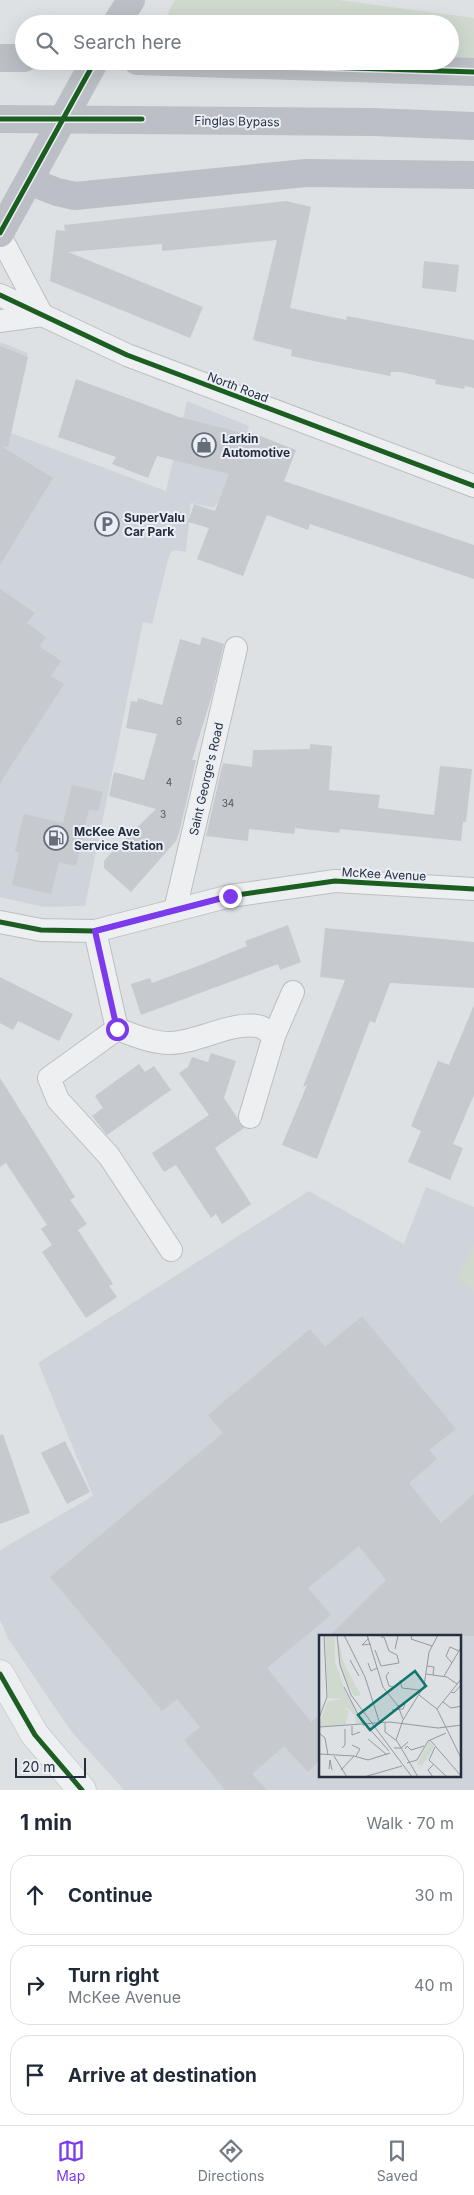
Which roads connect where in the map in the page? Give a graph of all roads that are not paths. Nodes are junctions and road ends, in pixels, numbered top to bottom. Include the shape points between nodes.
1 (0, 58) edge
2 (15, 58) edge
3 (90, 70) edge
4 (413, 70) edge
5 (474, 72) edge
6 (0, 118) edge
7 (474, 126) edge
8 (474, 175) edge
9 (29, 181) junction
10 (0, 234) edge
11 (0, 295) edge
12 (42, 315) junction
13 (0, 321) edge
14 (474, 486) edge
15 (236, 648) dead end
16 (474, 889) edge
17 (175, 910) junction
18 (0, 922) edge
19 (95, 931) junction
20 (293, 992) dead end
21 (117, 1029) junction
22 (274, 1036) junction
23 (250, 1117) dead end
24 (171, 1250) dead end
25 (0, 1674) edge
26 (82, 1790) edge

1 - 2 main road
3 - 9 main road, bridge
4 - 5 main road
6 - 7 main road, Finglas Bypass
8 - 9 main road via 306,173 75,196
9 - 10 main road
10 - 12 street
11 - 12 street, North Road
12 - 13 street
12 - 14 street, North Road via 127,355
15 - 17 street, Saint George's Road
16 - 17 street, McKee Avenue via 335,881 230,896
17 - 19 street, McKee Avenue
18 - 19 street, McKee Avenue via 40,930
19 - 21 street
20 - 22 street
21 - 22 street via 154,1042 170,1043 240,1026 260,1027
21 - 24 street via 49,1078 58,1100 109,1156
22 - 23 street
25 - 26 street via 35,1735

